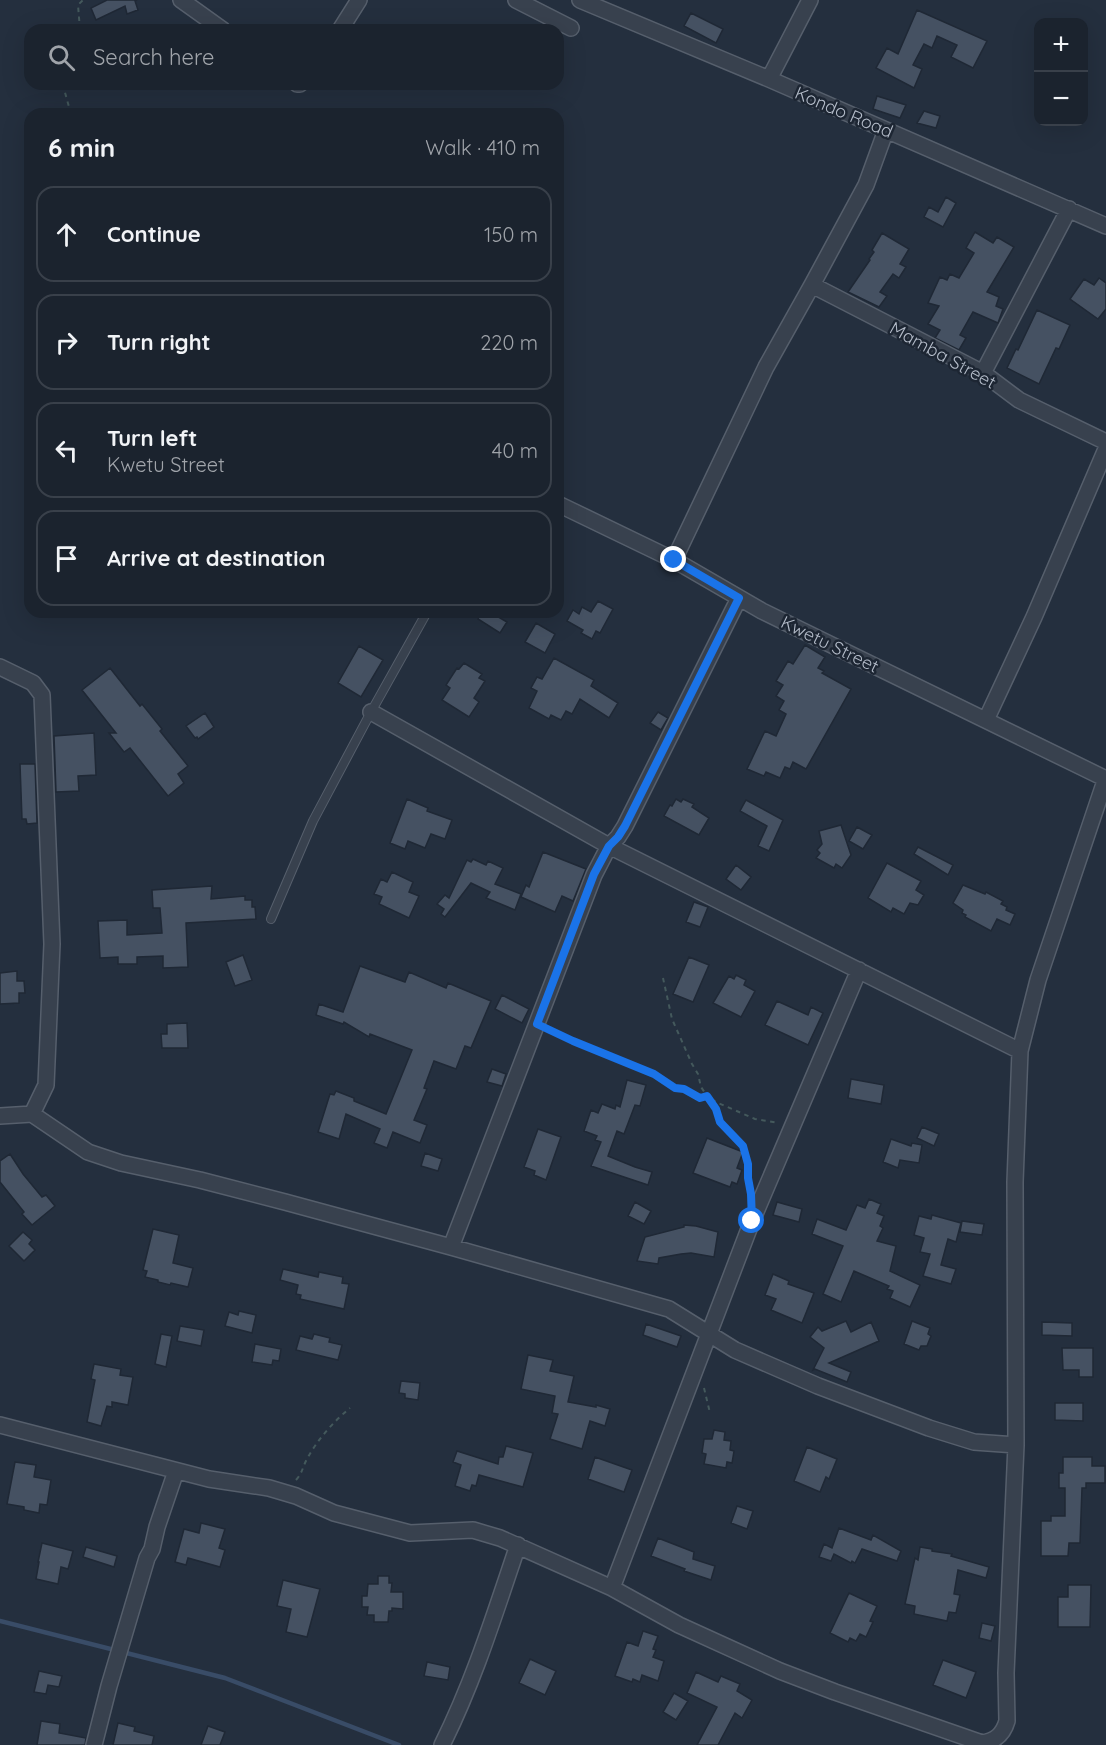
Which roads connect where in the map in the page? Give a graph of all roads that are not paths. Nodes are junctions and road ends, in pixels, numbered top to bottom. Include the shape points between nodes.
1 (181, 0) edge
2 (359, 0) edge
3 (516, 0) edge
4 (580, 0) edge
5 (810, 0) edge
6 (215, 24) edge
7 (344, 24) edge
8 (563, 24) edge
9 (564, 24) edge
10 (571, 28) dead end
11 (769, 79) junction
12 (886, 130) junction
13 (1069, 209) junction
14 (1106, 226) edge
15 (812, 285) junction
16 (983, 373) junction
17 (1106, 442) edge
18 (1106, 448) edge
19 (564, 507) edge
20 (674, 560) junction
21 (739, 598) junction
22 (424, 618) edge
23 (0, 667) edge
24 (371, 712) junction
25 (986, 720) junction
26 (1106, 778) edge
27 (609, 846) junction
28 (271, 919) dead end
29 (859, 970) junction
30 (1020, 1051) junction
31 (32, 1114) junction
32 (0, 1116) edge
33 (451, 1247) junction
34 (709, 1334) junction
35 (0, 1425) edge
36 (1016, 1445) junction
37 (176, 1471) junction
38 (518, 1545) junction
39 (612, 1588) junction
40 (997, 1742) edge
41 (93, 1745) edge
42 (442, 1745) edge

1 - 6 street
2 - 7 street
3 - 8 street
4 - 11 street, Kondo Road
5 - 11 street
9 - 10 street
11 - 12 street, Kondo Road
12 - 13 street, Kondo Road
12 - 15 street via 866,185
13 - 14 street, Kondo Road
13 - 16 street
15 - 16 street, Mamba Street
15 - 20 street via 766,367
16 - 17 street, Mamba Street via 1019,400
18 - 25 street
19 - 20 street, Kwetu Street
20 - 21 street, Kwetu Street
21 - 25 street, Kwetu Street
21 - 27 street via 625,826
22 - 24 lane
23 - 31 street via 33,683 42,695 52,944 46,1085
24 - 27 street
24 - 28 lane via 314,821
25 - 26 street, Kwetu Street
26 - 30 street via 1038,980
27 - 29 street
27 - 33 street via 594,874
29 - 30 street
29 - 34 street via 752,1221
30 - 36 street via 1015,1182
31 - 32 street
31 - 33 street via 88,1152 121,1163 200,1180
33 - 34 street via 669,1309
34 - 36 street via 797,1377 929,1428 974,1442
34 - 39 street
35 - 37 street
36 - 40 street via 1007,1721
37 - 38 street via 269,1488 334,1513 411,1533 474,1530
37 - 41 street
38 - 39 street
38 - 42 street via 488,1634
39 - 40 street via 679,1625 802,1679 982,1743

